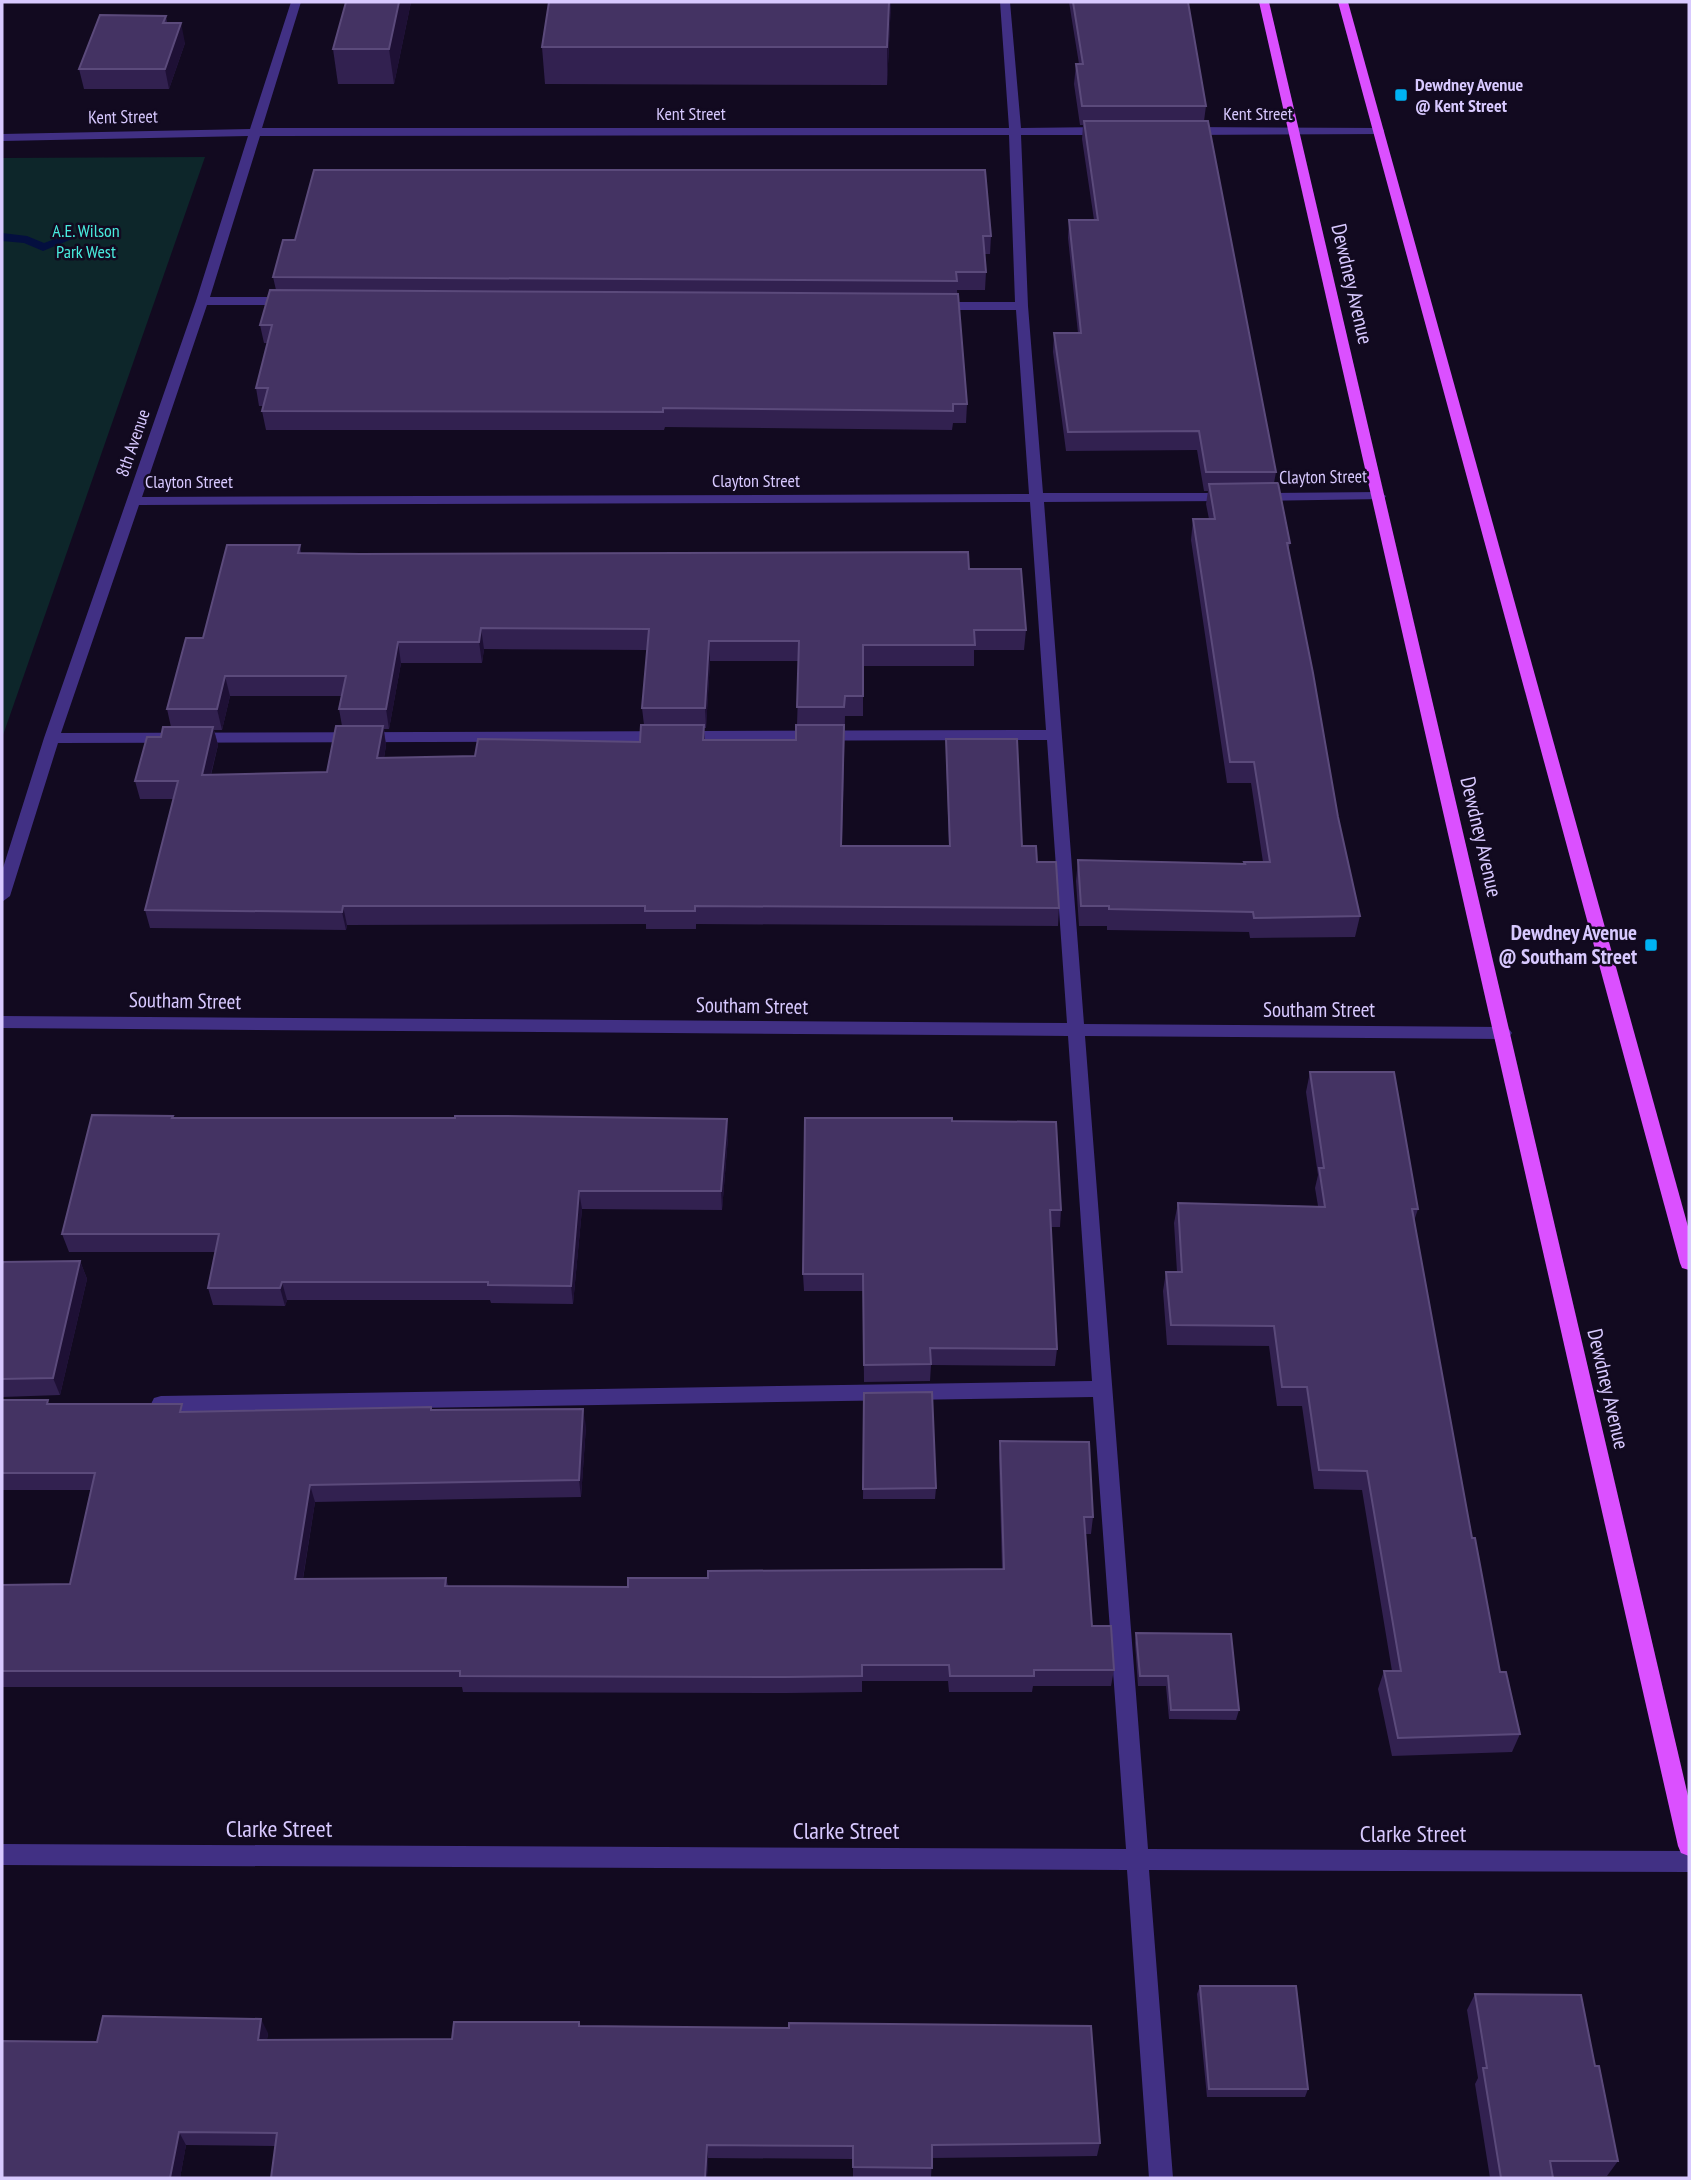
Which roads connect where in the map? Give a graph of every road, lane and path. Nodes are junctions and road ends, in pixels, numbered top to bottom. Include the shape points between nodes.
1 (296, 2) edge
2 (1006, 2) edge
3 (1264, 2) edge
4 (1343, 2) edge
5 (1015, 131) junction
6 (1112, 131) edge
7 (1181, 131) edge
8 (1292, 131) junction
9 (255, 132) junction
10 (1380, 132) junction
11 (2, 137) edge
12 (202, 301) junction
13 (300, 302) edge
14 (924, 306) edge
15 (1021, 306) junction
16 (1379, 495) junction
17 (1036, 499) junction
18 (133, 501) junction
19 (1054, 735) junction
20 (52, 738) junction
21 (2, 895) edge
22 (2, 1022) edge
23 (1076, 1032) junction
24 (1503, 1033) junction
25 (1689, 1263) edge
26 (1102, 1389) junction
27 (141, 1405) edge
28 (1689, 1846) edge
29 (2, 1855) edge
30 (1136, 1858) junction
31 (1689, 1862) edge
32 (1161, 2178) edge

1 - 9 street, 8th Avenue
2 - 5 street
3 - 8 main road, Dewdney Avenue
4 - 10 main road
5 - 6 street, Kent Street
5 - 9 street, Kent Street
5 - 15 street
7 - 8 street, Kent Street
8 - 10 street, Kent Street
8 - 16 main road, Dewdney Avenue
9 - 11 street, Kent Street
9 - 12 street, 8th Avenue
10 - 25 main road
12 - 13 street
12 - 18 street, 8th Avenue
14 - 15 street
15 - 17 street
16 - 17 street, Clayton Street
16 - 24 main road, Dewdney Avenue
17 - 18 street, Clayton Street
17 - 19 street
18 - 20 street, 8th Avenue
19 - 20 street
19 - 23 street
20 - 21 street, 8th Avenue
22 - 23 street, Southam Street
23 - 24 street, Southam Street
23 - 26 street
24 - 28 main road, Dewdney Avenue
26 - 27 street
26 - 30 street
29 - 30 street, Clarke Street
30 - 31 street, Clarke Street
30 - 32 street

